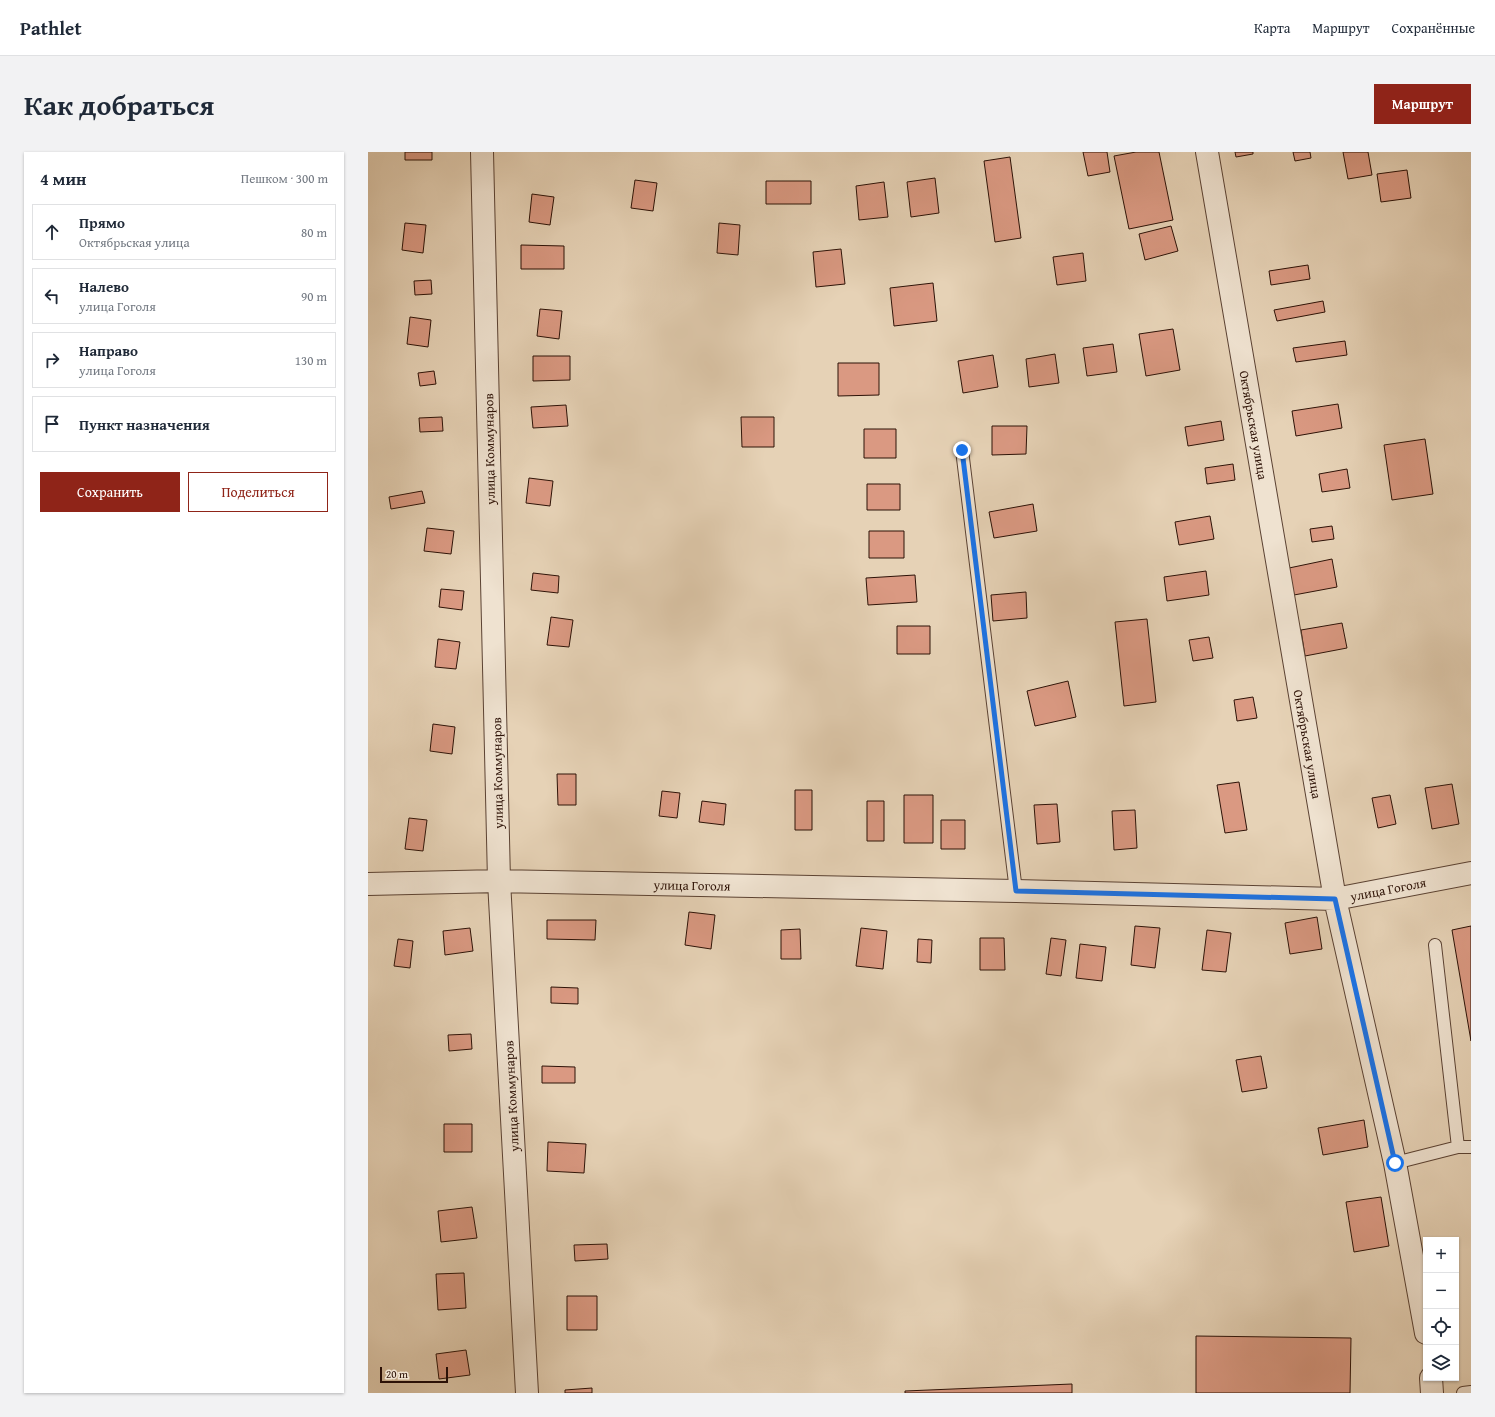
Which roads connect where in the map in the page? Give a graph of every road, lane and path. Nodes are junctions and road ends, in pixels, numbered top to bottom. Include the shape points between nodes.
1 (482, 152) edge
2 (1207, 152) edge
3 (962, 450) dead end
4 (1471, 873) edge
5 (499, 881) junction
6 (368, 884) edge
7 (1016, 891) junction
8 (1335, 899) junction
9 (1435, 944) dead end
10 (1458, 1147) junction
11 (1471, 1147) edge
12 (1395, 1163) junction
13 (1423, 1317) edge
14 (1431, 1381) edge
15 (1471, 1392) edge
16 (527, 1393) edge
17 (1432, 1393) edge
18 (1463, 1393) edge

1 - 5 street, улица Коммунаров
2 - 8 street, Октябрьская улица
3 - 7 lane
4 - 8 street, улица Гоголя
5 - 6 street, улица Гоголя
5 - 7 street, улица Гоголя
5 - 16 street, улица Коммунаров
7 - 8 street, улица Гоголя
8 - 12 street, Октябрьская улица
9 - 10 lane
10 - 11 lane
10 - 12 lane
12 - 13 street, Октябрьская улица
14 - 17 street
15 - 18 lane

